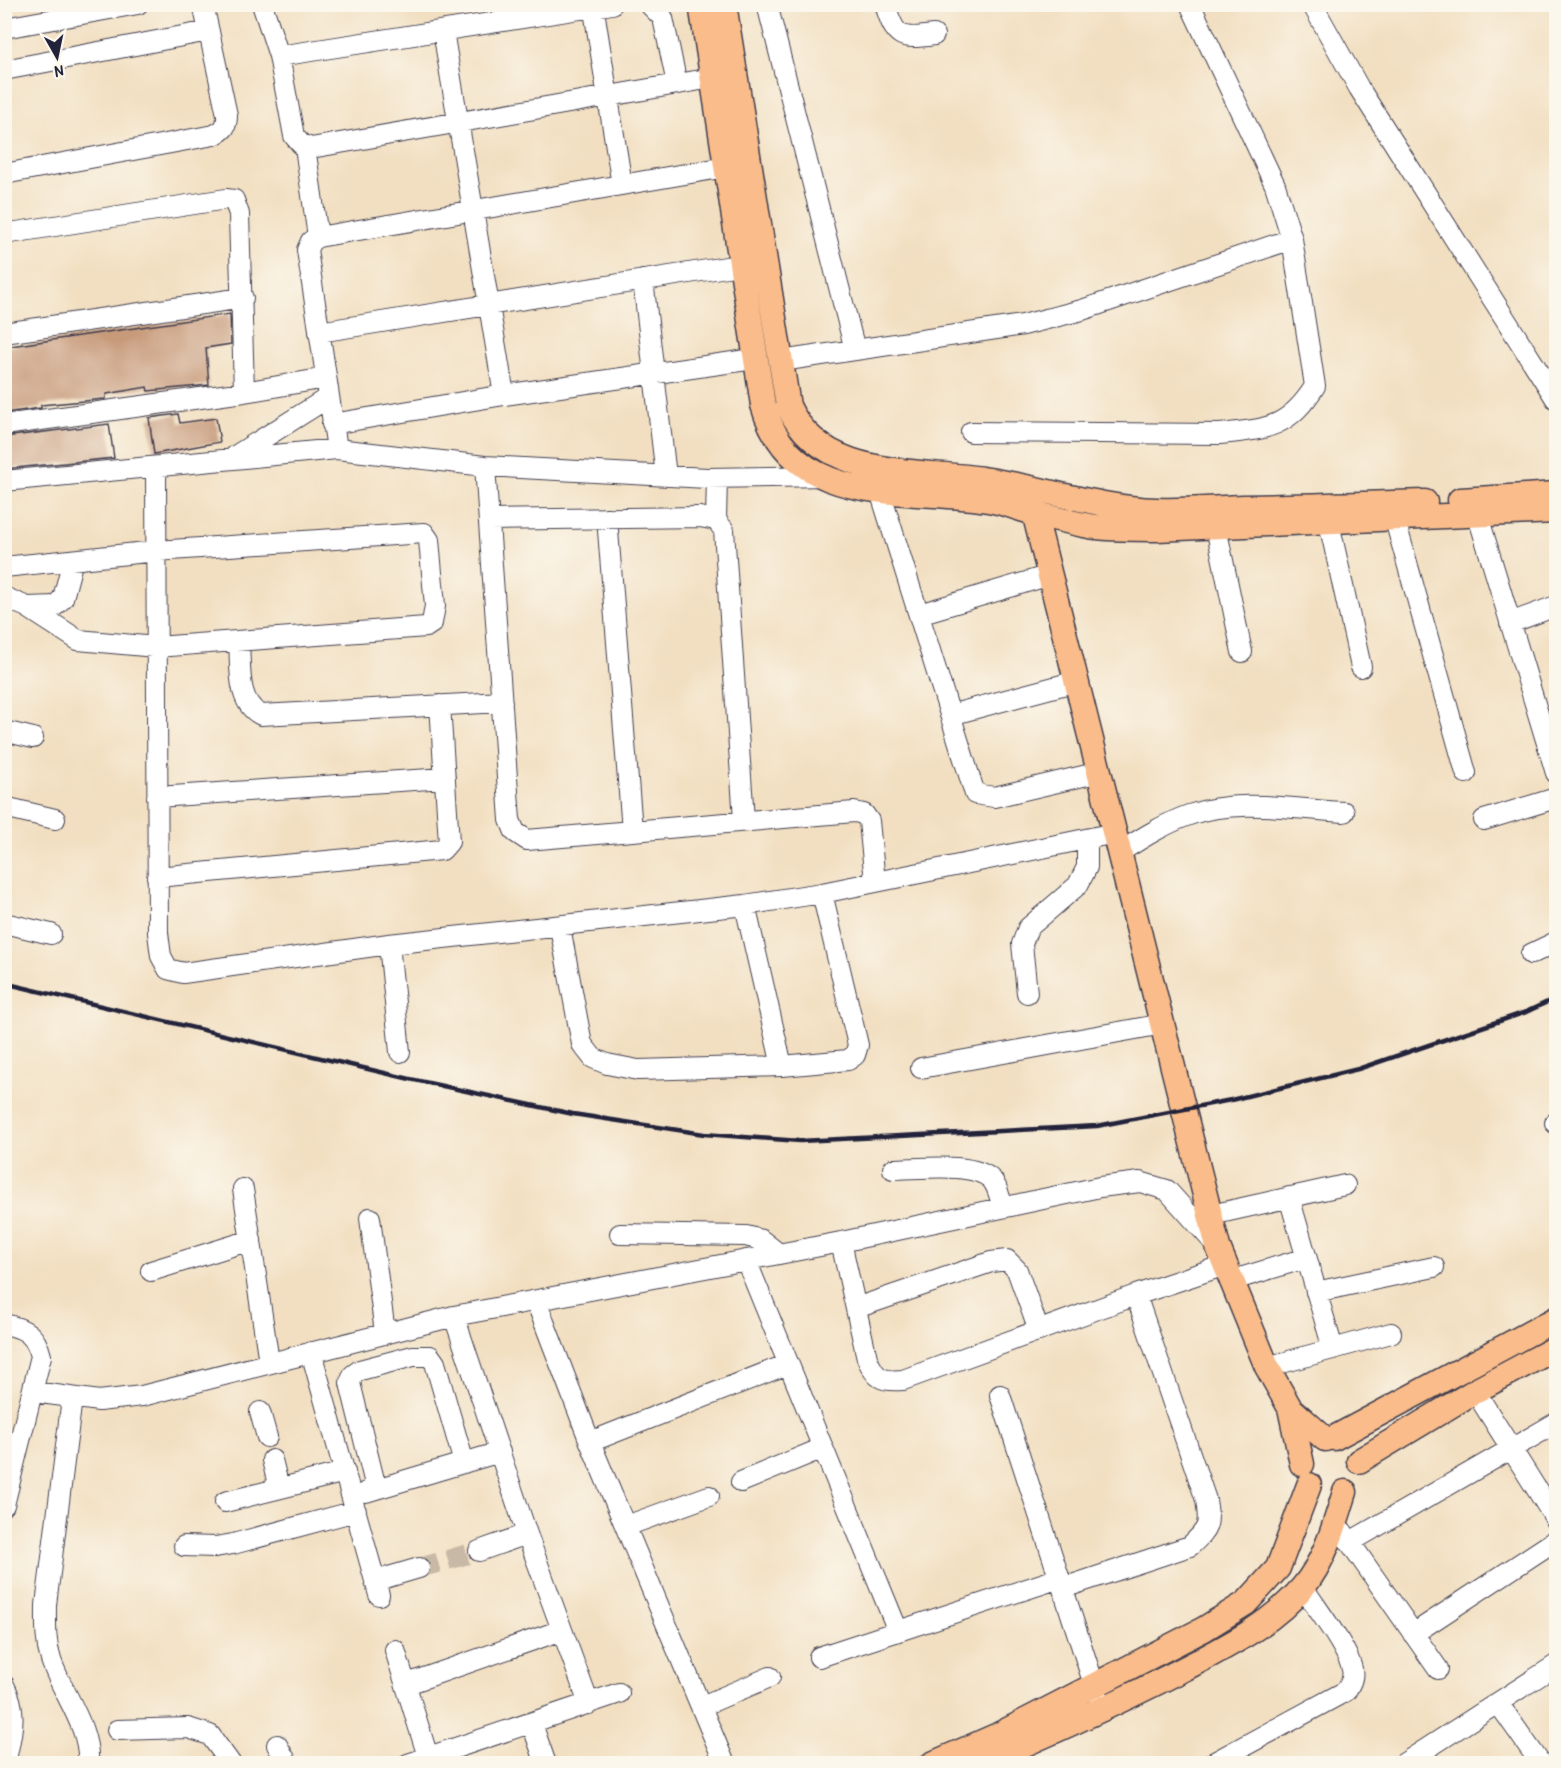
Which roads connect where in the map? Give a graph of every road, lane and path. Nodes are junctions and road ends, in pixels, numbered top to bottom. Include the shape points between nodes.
1 (138, 4) edge
2 (262, 4) edge
3 (649, 4) edge
4 (701, 4) edge
5 (724, 4) edge
6 (767, 4) edge
7 (885, 4) edge
8 (1190, 4) edge
9 (1312, 4) edge
10 (600, 5) edge
11 (206, 7) edge
12 (4, 28) edge
13 (209, 31) junction
14 (443, 31) junction
15 (934, 35) dead end
16 (279, 56) junction
17 (4, 70) edge
18 (712, 78) junction
19 (677, 84) junction
20 (609, 96) junction
21 (458, 122) junction
22 (300, 144) junction
23 (726, 167) junction
24 (4, 174) edge
25 (622, 185) junction
26 (473, 210) junction
27 (4, 234) edge
28 (318, 237) junction
29 (1292, 239) junction
30 (739, 265) junction
31 (643, 280) junction
32 (243, 298) junction
33 (489, 305) junction
34 (319, 332) junction
35 (4, 333) edge
36 (855, 350) junction
37 (754, 359) junction
38 (782, 361) junction
39 (654, 374) junction
40 (327, 387) junction
41 (244, 392) junction
42 (504, 395) junction
43 (1557, 399) edge
44 (4, 424) edge
45 (332, 424) junction
46 (971, 432) dead end
47 (337, 449) junction
48 (230, 460) junction
49 (861, 464) junction
50 (485, 466) junction
51 (156, 468) junction
52 (666, 476) junction
53 (823, 477) junction
54 (717, 478) junction
55 (4, 481) edge
56 (1026, 487) junction
57 (880, 490) junction
58 (1557, 494) edge
59 (1557, 511) edge
60 (1034, 513) junction
61 (1478, 516) junction
62 (607, 518) junction
63 (490, 520) junction
64 (716, 520) junction
65 (1395, 520) junction
66 (1329, 523) junction
67 (1216, 527) junction
68 (156, 551) junction
69 (73, 560) junction
70 (4, 567) edge
71 (1050, 575) junction
72 (4, 597) edge
73 (1557, 606) edge
74 (27, 607) junction
75 (919, 614) junction
76 (1510, 623) junction
77 (240, 641) junction
78 (156, 647) junction
79 (1242, 652) dead end
80 (1361, 667) dead end
81 (1077, 681) junction
82 (502, 702) junction
83 (440, 705) junction
84 (950, 715) junction
85 (4, 731) edge
86 (33, 738) dead end
87 (1100, 772) junction
88 (1466, 773) dead end
89 (1557, 773) edge
90 (445, 778) junction
91 (157, 797) junction
92 (1557, 798) edge
93 (4, 807) edge
94 (1344, 812) dead end
95 (56, 819) dead end
96 (1484, 819) dead end
97 (744, 820) junction
98 (632, 830) junction
99 (1087, 839) junction
100 (1118, 843) junction
101 (157, 877) junction
102 (875, 882) junction
103 (822, 893) junction
104 (745, 905) junction
105 (4, 923) edge
106 (560, 927) junction
107 (51, 934) dead end
108 (1557, 942) edge
109 (388, 944) junction
110 (1531, 954) dead end
111 (1027, 993) dead end
112 (1162, 1024) junction
113 (400, 1052) dead end
114 (782, 1066) junction
115 (921, 1068) dead end
116 (893, 1169) dead end
117 (1345, 1185) dead end
118 (243, 1189) dead end
119 (1289, 1197) junction
120 (1003, 1207) junction
121 (1210, 1215) junction
122 (370, 1218) dead end
123 (620, 1234) dead end
124 (251, 1240) junction
125 (842, 1242) junction
126 (779, 1254) junction
127 (1306, 1258) junction
128 (746, 1260) junction
129 (1225, 1264) junction
130 (1434, 1267) dead end
131 (151, 1271) dead end
132 (1316, 1292) junction
133 (1136, 1295) junction
134 (536, 1300) junction
135 (856, 1308) junction
136 (454, 1316) junction
137 (1557, 1319) edge
138 (4, 1324) edge
139 (1039, 1330) junction
140 (386, 1333) junction
141 (1391, 1333) dead end
142 (1557, 1348) edge
143 (1333, 1349) junction
144 (311, 1352) junction
145 (269, 1362) junction
146 (788, 1364) junction
147 (1267, 1367) junction
148 (1475, 1390) junction
149 (34, 1392) junction
150 (1000, 1395) dead end
151 (72, 1398) junction
152 (1290, 1408) junction
153 (260, 1412) dead end
154 (1557, 1423) edge
155 (267, 1437) dead end
156 (1330, 1439) junction
157 (590, 1442) junction
158 (823, 1448) junction
159 (1513, 1448) junction
160 (500, 1452) junction
161 (272, 1460) dead end
162 (1359, 1461) junction
163 (464, 1463) junction
164 (345, 1472) junction
165 (1306, 1474) junction
166 (741, 1482) dead end
167 (279, 1488) junction
168 (376, 1488) junction
169 (1345, 1492) junction
170 (6, 1493) edge
171 (709, 1496) dead end
172 (225, 1502) dead end
173 (354, 1503) junction
174 (1557, 1520) edge
175 (1336, 1522) junction
176 (626, 1526) junction
177 (527, 1534) junction
178 (1557, 1540) edge
179 (1350, 1542) junction
180 (184, 1546) dead end
181 (479, 1551) tunnel mouth
182 (419, 1568) tunnel mouth
183 (1062, 1583) junction
184 (1303, 1587) junction
185 (562, 1630) junction
186 (898, 1631) junction
187 (1413, 1634) junction
188 (396, 1650) dead end
189 (819, 1657) dead end
190 (1557, 1665) edge
191 (1438, 1669) dead end
192 (770, 1677) dead end
193 (407, 1684) junction
194 (4, 1685) edge
195 (1095, 1685) junction
196 (619, 1693) dead end
197 (1498, 1703) junction
198 (589, 1704) junction
199 (702, 1706) junction
200 (1103, 1711) junction
201 (532, 1724) junction
202 (117, 1730) dead end
203 (278, 1745) dead end
204 (428, 1757) junction
205 (1426, 1757) edge
206 (5, 1762) edge
207 (88, 1764) edge
208 (231, 1764) edge
209 (288, 1764) edge
210 (408, 1764) edge
211 (546, 1764) edge
212 (725, 1764) edge
213 (932, 1764) edge
214 (979, 1764) edge
215 (1211, 1764) edge
216 (1403, 1764) edge
217 (1541, 1764) edge

1 - 12 street
2 - 16 street
3 - 19 street via 663,18
4 - 18 main road
5 - 38 main road
6 - 36 street
7 - 15 street via 898,35 910,39
8 - 29 street via 1275,185
9 - 43 street via 1359,88
10 - 14 street
10 - 20 street
11 - 13 street
13 - 17 street
13 - 24 street via 227,115 222,131
14 - 16 street
14 - 21 street
16 - 22 street via 294,136
18 - 19 street
18 - 23 main road
19 - 20 street
20 - 21 street
20 - 25 street
21 - 22 street via 311,148
21 - 26 street
22 - 28 street via 305,147
23 - 25 street
23 - 30 main road
25 - 26 street
26 - 28 street
26 - 33 street
27 - 32 street via 234,200 239,214
28 - 34 street via 310,241 307,250
29 - 36 street via 1082,310 1023,325
29 - 46 street via 1316,386 1303,406 1284,421 1253,431 1220,434
30 - 31 street
30 - 37 main road
31 - 33 street
31 - 39 street
32 - 35 street
32 - 41 street
33 - 34 street
33 - 42 street
34 - 40 street
36 - 38 street
37 - 39 street
37 - 53 main road via 763,405 775,434 794,460
38 - 49 main road via 788,406 797,422 828,450
39 - 42 street
39 - 52 street
40 - 41 street
40 - 45 street
40 - 48 street
41 - 44 street
42 - 45 street
45 - 47 street
47 - 48 street
47 - 50 street
48 - 51 street
49 - 53 street
49 - 56 main road
50 - 52 street
50 - 63 street
51 - 55 street
51 - 68 street
52 - 54 street
53 - 54 street
53 - 57 main road via 840,484
54 - 64 street
56 - 58 main road via 1098,504 1157,510 1433,502
56 - 60 main road
57 - 60 main road via 990,500
57 - 75 street
59 - 61 main road
60 - 67 main road via 1092,526
60 - 71 main road
61 - 65 main road
61 - 76 street
62 - 63 street
62 - 64 street
62 - 98 street
63 - 82 street
64 - 97 street via 724,530
65 - 66 main road
65 - 88 street
66 - 67 main road
66 - 80 street
67 - 79 street
68 - 69 street
68 - 77 street via 428,535 435,606 432,623 426,627
68 - 78 street
69 - 70 street
69 - 74 street via 63,598 55,606
71 - 75 street
71 - 81 main road
72 - 74 street
73 - 76 street
74 - 78 street via 78,640
75 - 84 street
76 - 89 street
77 - 78 street
77 - 83 street via 244,698 261,715
78 - 91 street
81 - 84 street
81 - 87 main road
82 - 83 street
82 - 98 street via 510,820 515,832 527,840
83 - 90 street
84 - 87 street via 978,797
85 - 86 street
87 - 100 main road
90 - 91 street
90 - 101 street via 449,842 442,850
91 - 101 street
92 - 96 street
93 - 95 street
94 - 100 street via 1218,808
97 - 98 street
97 - 102 street via 840,812 864,814 869,821
99 - 100 street
99 - 102 street
99 - 111 street via 1087,867 1078,885 1028,928 1022,944
100 - 112 main road
101 - 109 street via 158,933 161,956 168,969 183,973
102 - 103 street
103 - 104 street
103 - 114 street via 858,1045 855,1055 848,1060
104 - 106 street
104 - 114 street
105 - 107 street
106 - 109 street
106 - 114 street via 582,1044 593,1058 638,1070
108 - 110 street
109 - 113 street
112 - 115 street
112 - 121 main road
116 - 120 street via 961,1168 981,1173 992,1181
117 - 119 street
118 - 124 street
119 - 121 street
119 - 127 street
120 - 125 street
120 - 129 street via 1140,1182 1167,1190
121 - 129 main road
122 - 140 street
123 - 126 street via 746,1236 761,1240
124 - 131 street
124 - 145 street
125 - 126 street
125 - 135 street
126 - 128 street
127 - 129 street
127 - 132 street
128 - 134 street
128 - 146 street
129 - 133 street
129 - 147 main road
130 - 132 street
132 - 143 street
133 - 139 street
133 - 183 street via 1206,1500 1209,1520 1206,1531 1190,1546
134 - 136 street
134 - 157 street
135 - 139 street via 1007,1260 1017,1270
135 - 139 street via 867,1358 874,1375 886,1382 903,1380
136 - 140 street
136 - 160 street
137 - 156 main road
138 - 149 street via 30,1333 38,1343 41,1356
140 - 144 street
141 - 143 street
142 - 148 main road
143 - 147 street
144 - 145 street
144 - 164 street
145 - 151 street via 142,1396 99,1401
146 - 157 street
146 - 158 street
147 - 152 main road
148 - 159 street
148 - 162 main road
149 - 151 street
149 - 170 street
150 - 183 street
151 - 207 street via 45,1636 51,1660 83,1733
152 - 156 main road
152 - 165 main road
153 - 155 street
154 - 159 street
156 - 162 main road via 1351,1446
156 - 165 main road via 1310,1448
157 - 176 street
158 - 166 street
158 - 186 street
159 - 174 street
159 - 179 street
160 - 163 street
160 - 177 street
161 - 167 street
162 - 169 main road via 1357,1479
163 - 168 street
163 - 168 street via 430,1356 413,1356 360,1371 350,1383
164 - 167 street
164 - 173 street
165 - 169 main road via 1319,1493 1328,1496
165 - 195 main road via 1278,1568 1246,1603
167 - 172 street
168 - 173 street
169 - 175 main road
171 - 176 street
173 - 180 street via 233,1545
173 - 182 street via 377,1588
175 - 179 street
175 - 184 main road via 1320,1561
176 - 199 street
177 - 181 street
177 - 185 street
178 - 187 street
179 - 187 street
183 - 186 street
183 - 195 street
184 - 200 main road via 1238,1641
184 - 215 street via 1348,1658 1352,1681 1346,1691
185 - 193 street
185 - 198 street
186 - 189 street
187 - 191 street
188 - 193 street
190 - 197 street
192 - 199 street
193 - 204 street
194 - 206 street via 12,1698 15,1723
195 - 200 street
195 - 213 main road
196 - 198 street
197 - 205 street
197 - 217 street
198 - 201 street
199 - 212 street
200 - 214 main road
201 - 204 street
201 - 211 street
202 - 208 street via 188,1728 210,1735
203 - 209 street
204 - 210 street
205 - 216 street

